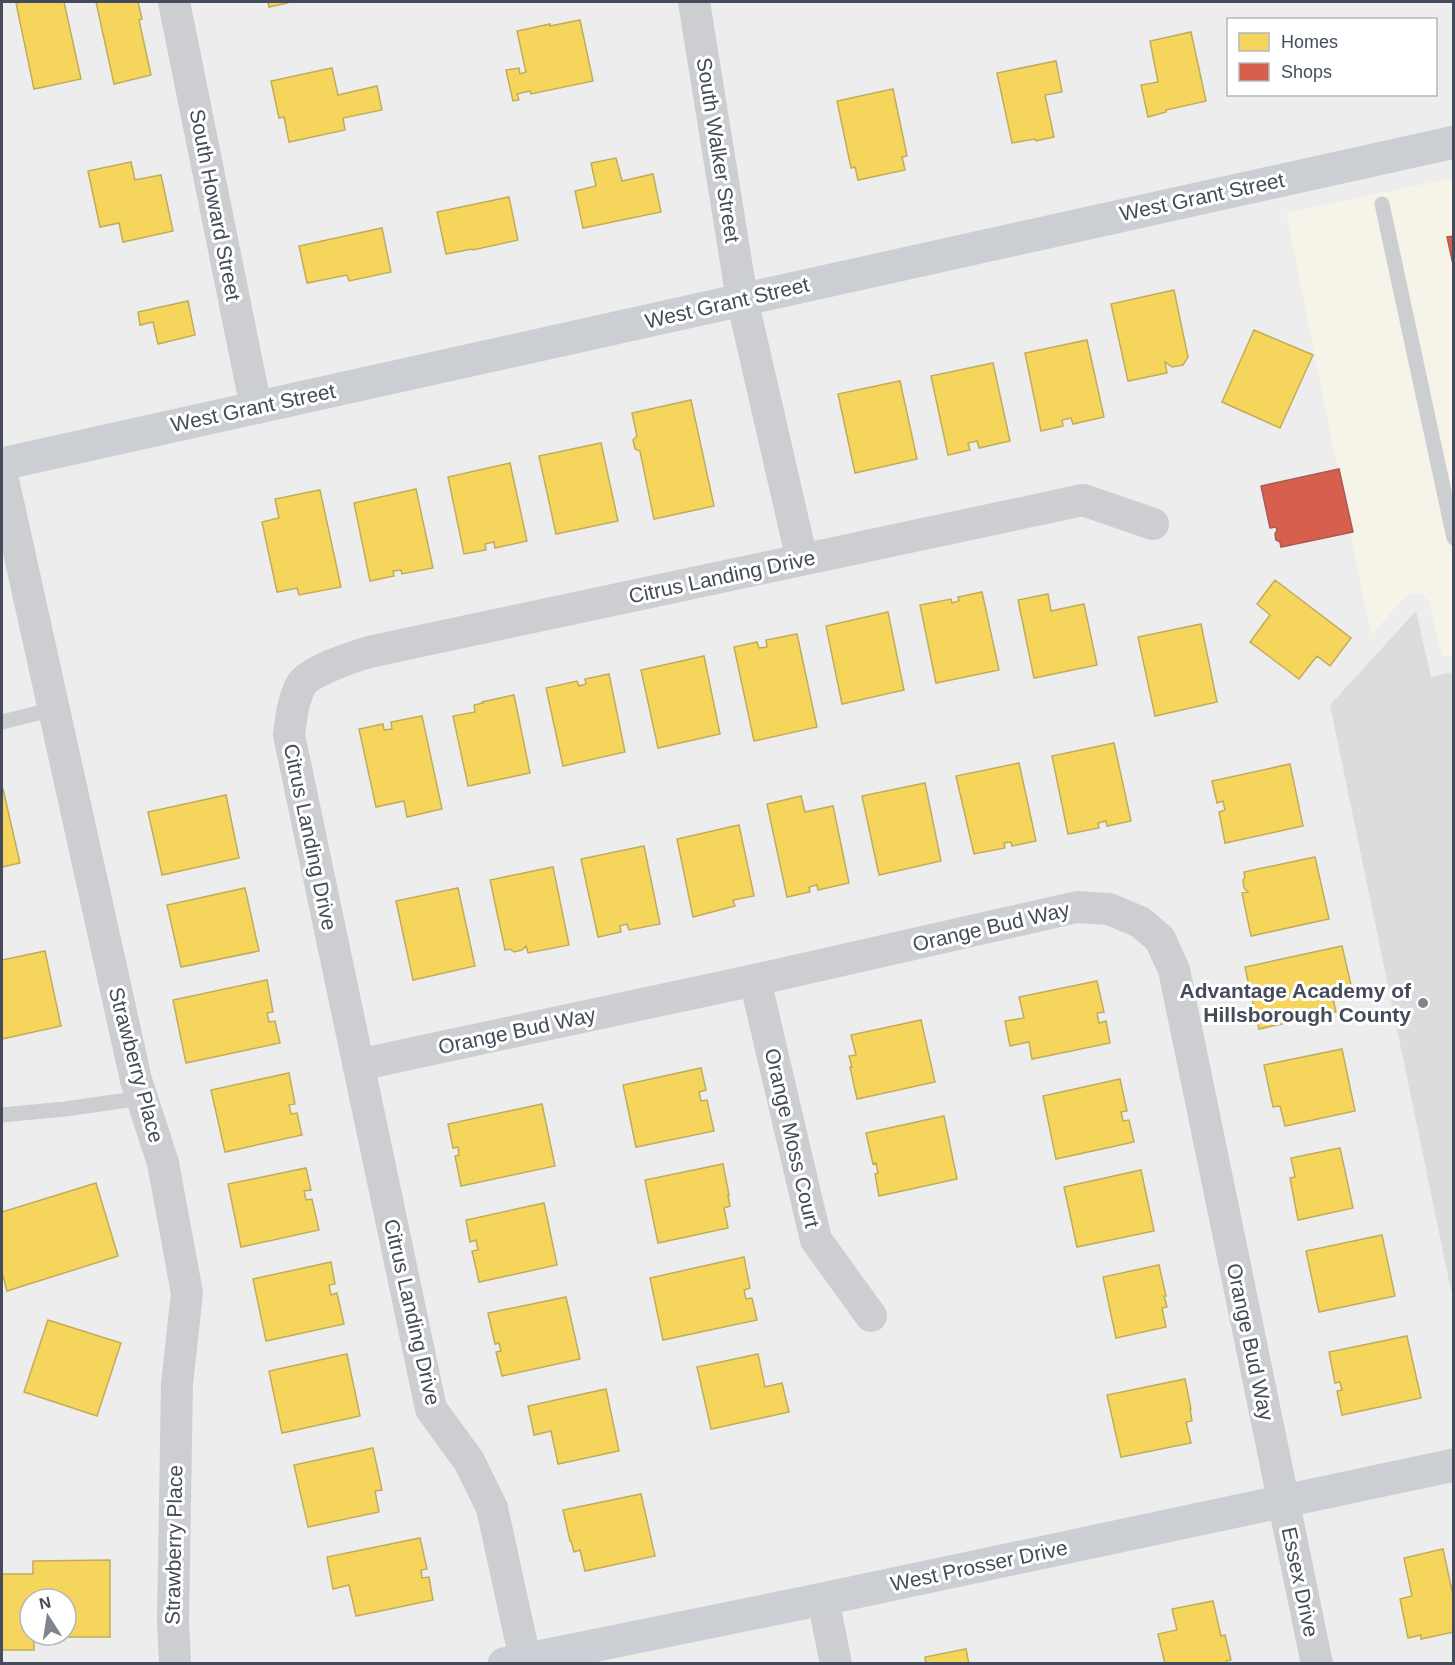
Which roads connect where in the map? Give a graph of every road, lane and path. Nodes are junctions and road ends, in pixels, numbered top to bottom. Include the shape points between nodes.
1 (174, 2) edge
2 (694, 2) edge
3 (1454, 142) edge
4 (1382, 204) dead end
5 (742, 299) junction
6 (256, 408) junction
7 (2, 464) edge
8 (2, 475) edge
9 (1153, 524) dead end
10 (1454, 538) edge
11 (802, 560) junction
12 (54, 709) junction
13 (2, 722) edge
14 (755, 980) junction
15 (358, 1065) junction
16 (142, 1098) junction
17 (2, 1115) edge
18 (871, 1316) dead end
19 (1454, 1465) edge
20 (1282, 1501) junction
21 (823, 1599) junction
22 (514, 1661) edge
23 (175, 1664) edge
24 (836, 1664) edge
25 (1317, 1664) edge

1 - 6 street, South Howard Street
2 - 5 street, South Walker Street
3 - 5 street, West Grant Street
4 - 10 lane
5 - 6 street, West Grant Street
5 - 11 street, South Walker Street
6 - 7 street, West Grant Street
8 - 12 street, Strawberry Place
9 - 11 street, Citrus Landing Drive via 1083,500
11 - 15 street, Citrus Landing Drive via 369,652 333,664 303,682 293,703 289,735
12 - 13 lane
12 - 16 street, Strawberry Place
14 - 15 street, Orange Bud Way
14 - 18 street, Orange Moss Court via 816,1240
14 - 20 street, Orange Bud Way via 1077,907 1109,909 1140,922 1161,939 1174,970
15 - 22 street, Citrus Landing Drive via 431,1409 469,1461 492,1508
16 - 17 lane
16 - 23 street, Strawberry Place via 163,1162 187,1293 177,1384 172,1622
19 - 20 street, West Prosser Drive
20 - 21 street, West Prosser Drive
20 - 25 street, Essex Drive
21 - 22 street, West Prosser Drive
21 - 24 street

